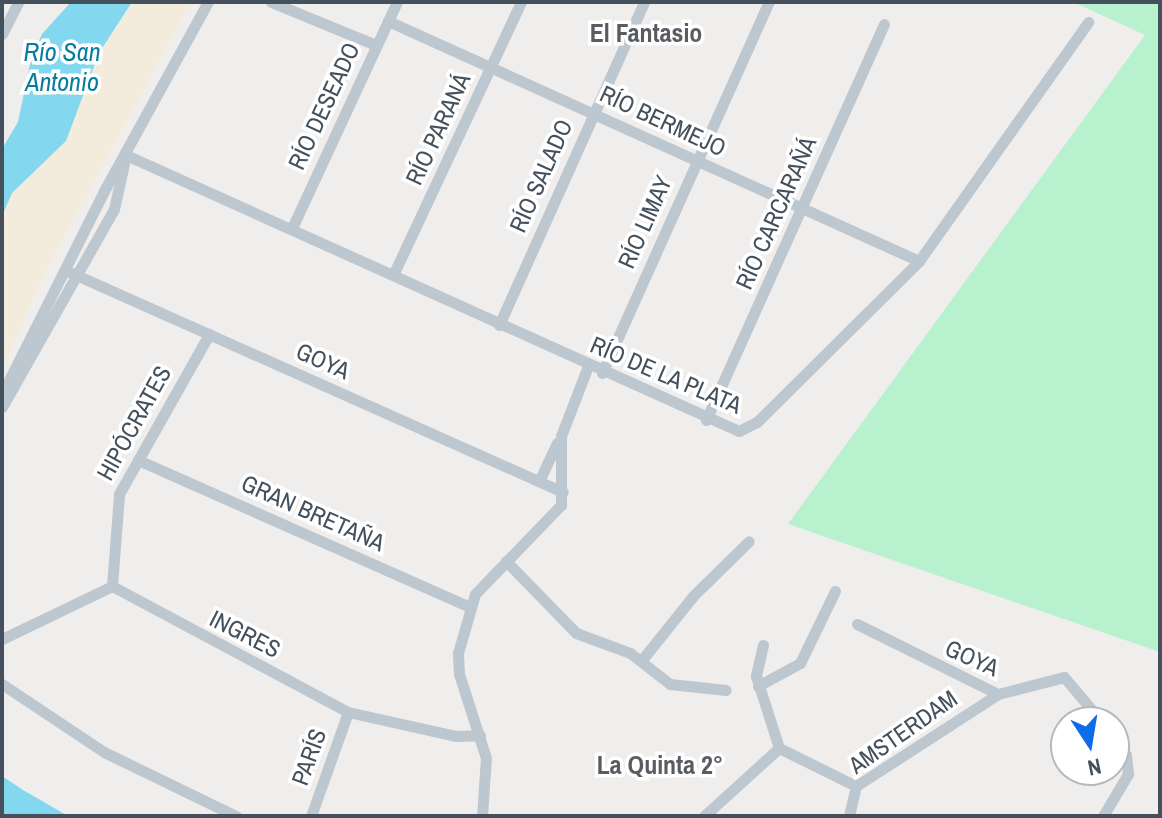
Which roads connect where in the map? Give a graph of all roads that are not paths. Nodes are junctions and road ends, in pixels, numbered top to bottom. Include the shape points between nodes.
1 (18, 2) edge
2 (208, 2) edge
3 (271, 2) edge
4 (397, 2) edge
5 (521, 2) edge
6 (644, 2) edge
7 (769, 2) edge
8 (388, 21) junction
9 (1088, 22) dead end
10 (884, 24) dead end
11 (2, 34) edge
12 (376, 45) junction
13 (492, 66) junction
14 (594, 113) junction
15 (126, 155) junction
16 (696, 161) junction
17 (802, 210) junction
18 (292, 228) junction
19 (919, 261) junction
20 (65, 270) junction
21 (394, 273) junction
22 (79, 276) junction
23 (499, 325) junction
24 (209, 334) junction
25 (588, 366) junction
26 (602, 373) junction
27 (2, 394) edge
28 (2, 407) edge
29 (706, 420) junction
30 (561, 436) junction
31 (138, 460) junction
32 (539, 481) junction
33 (563, 492) junction
34 (749, 541) dead end
35 (506, 561) junction
36 (112, 586) junction
37 (835, 591) dead end
38 (470, 607) junction
39 (857, 624) dead end
40 (2, 639) edge
41 (763, 645) dead end
42 (641, 661) junction
43 (2, 684) edge
44 (758, 686) junction
45 (726, 690) dead end
46 (998, 694) junction
47 (1088, 706) edge
48 (348, 712) junction
49 (480, 735) junction
50 (779, 748) junction
51 (856, 786) junction
52 (1124, 786) edge
53 (236, 816) edge
54 (311, 816) edge
55 (482, 816) edge
56 (704, 816) edge
57 (849, 816) edge
58 (1103, 816) edge

1 - 11 street
2 - 15 street
3 - 12 street
4 - 8 street, RÍO DESEADO
5 - 13 street, RÍO PARANÁ
6 - 14 street, RÍO SALADO
7 - 16 street, RÍO LIMAY
8 - 12 street, RÍO DESEADO
8 - 13 street, RÍO BERMEJO
9 - 19 street, RÍO DE LA PLATA
10 - 17 street, RÍO CARCARAÑÁ
12 - 18 street, RÍO DESEADO
13 - 14 street, RÍO BERMEJO
13 - 21 street, RÍO PARANÁ
14 - 16 street, RÍO BERMEJO
14 - 23 street, RÍO SALADO
15 - 18 street, RÍO DE LA PLATA
15 - 20 street
15 - 22 street via 114,209
16 - 17 street, RÍO BERMEJO
16 - 26 street, RÍO LIMAY
17 - 19 street, RÍO BERMEJO
17 - 29 street, RÍO CARCARAÑÁ
18 - 21 street, RÍO DE LA PLATA
19 - 29 street, RÍO DE LA PLATA via 751,428 739,431
20 - 22 street, GOYA
20 - 27 street
21 - 23 street, RÍO DE LA PLATA
22 - 24 street, GOYA
22 - 28 street
23 - 25 street, RÍO DE LA PLATA
24 - 31 street, HIPÓCRATES
24 - 32 street, GOYA
25 - 26 street, RÍO DE LA PLATA
25 - 30 street
26 - 29 street, RÍO DE LA PLATA
30 - 32 street
30 - 33 street
31 - 36 street, HIPÓCRATES via 115,510
31 - 38 street, GRAN BRETAÑA
32 - 33 street, GOYA
33 - 35 street via 556,512
34 - 42 street via 682,608
35 - 38 street
35 - 42 street via 569,629
36 - 40 street
36 - 48 street, INGRES
37 - 44 street via 800,663
38 - 49 street via 457,661
39 - 46 street, GOYA
41 - 44 street
42 - 45 street via 670,684
43 - 53 street via 104,752
44 - 50 street
46 - 47 street, GOYA via 1064,677
46 - 51 street, AMSTERDAM
48 - 49 street, INGRES via 456,736
48 - 54 street, PARÍS
49 - 55 street via 486,767
50 - 51 street
50 - 56 street
51 - 57 street, AMSTERDAM
52 - 58 street

